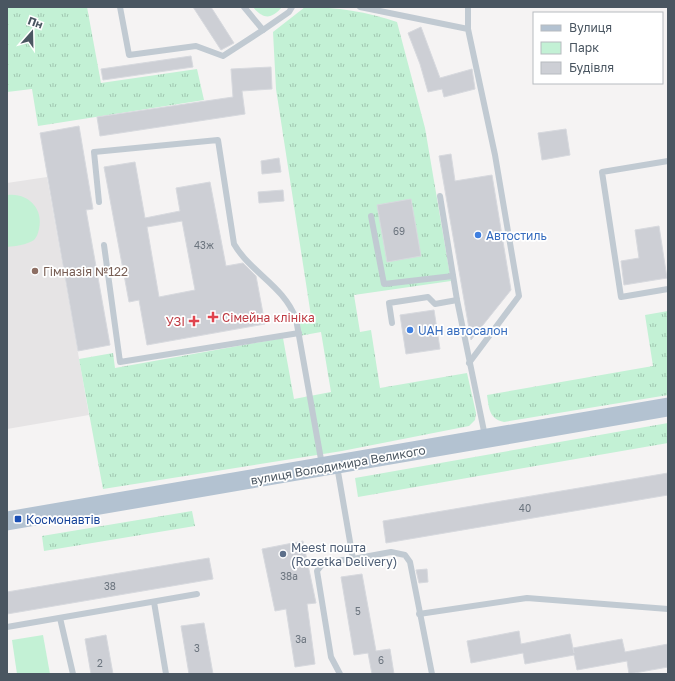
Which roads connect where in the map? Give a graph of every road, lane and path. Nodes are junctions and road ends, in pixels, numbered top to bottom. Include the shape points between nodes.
1 (120, 7) edge
2 (244, 7) edge
3 (292, 7) edge
4 (360, 7) edge
5 (468, 7) edge
6 (374, 8) edge
7 (468, 29) junction
8 (263, 30) junction
9 (668, 161) edge
10 (440, 196) dead end
11 (100, 202) dead end
12 (371, 216) dead end
13 (104, 245) dead end
14 (453, 276) junction
15 (668, 289) edge
16 (457, 300) junction
17 (392, 323) dead end
18 (298, 333) junction
19 (469, 363) junction
20 (668, 407) edge
21 (486, 439) junction
22 (329, 466) junction
23 (7, 521) edge
24 (353, 559) junction
25 (197, 594) dead end
26 (154, 602) junction
27 (668, 609) edge
28 (419, 614) junction
29 (60, 618) junction
30 (7, 626) edge
31 (73, 674) edge
32 (166, 674) edge
33 (340, 674) edge
34 (432, 674) edge

1 - 8 lane via 129,55 196,46 223,56
2 - 8 lane
3 - 8 lane
4 - 6 lane
5 - 7 lane
6 - 7 lane
7 - 19 lane via 494,155 518,296
9 - 15 lane via 602,172 621,297
10 - 14 lane
11 - 18 lane via 94,152 218,140 234,244 242,259 291,306
12 - 14 lane via 384,284
13 - 18 lane via 120,362
14 - 16 lane
16 - 17 lane via 434,304 428,297 390,303
16 - 19 lane
18 - 22 lane
19 - 21 lane
20 - 21 main road, вулиця Володимира Великого
21 - 22 main road, вулиця Володимира Великого
22 - 23 main road, вулиця Володимира Великого
22 - 24 lane
24 - 28 lane via 391,552 405,555 410,562
24 - 33 lane via 324,562 317,571 331,657
25 - 26 lane
26 - 29 lane
26 - 32 lane
27 - 28 lane via 527,598
28 - 34 lane
29 - 30 lane
29 - 31 lane

